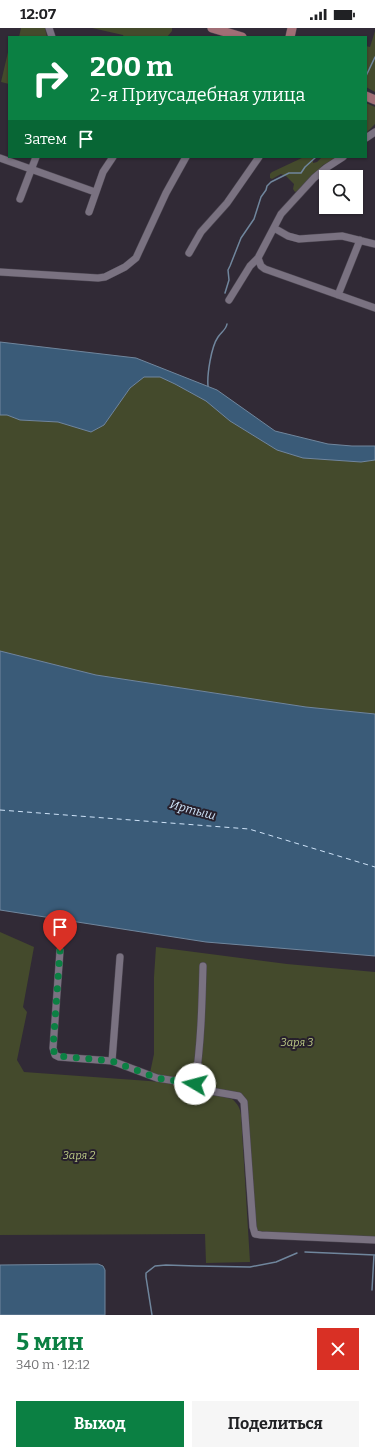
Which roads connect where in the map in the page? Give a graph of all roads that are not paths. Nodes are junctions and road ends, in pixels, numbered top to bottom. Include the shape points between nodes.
1 (212, 28) edge
2 (239, 36) edge
3 (0, 158) edge
4 (36, 158) edge
5 (112, 158) edge
6 (185, 158) edge
7 (258, 158) edge
8 (341, 158) edge
9 (31, 169) junction
10 (95, 192) junction
11 (20, 199) dead end
12 (89, 212) dead end
13 (274, 228) junction
14 (360, 240) junction
15 (375, 244) edge
16 (189, 253) dead end
17 (258, 258) junction
18 (0, 272) edge
19 (338, 295) junction
20 (230, 300) dead end
21 (375, 308) edge
22 (60, 951) dead end
23 (120, 957) dead end
24 (203, 966) dead end
25 (112, 1061) junction
26 (195, 1084) junction
27 (375, 1240) edge

1 - 2 main road
3 - 9 street
4 - 9 street
5 - 10 street
6 - 18 street via 136,258 125,267 98,278
7 - 16 street via 227,203 201,232
8 - 13 street via 314,178 281,214
9 - 10 street
9 - 11 street
10 - 12 street
13 - 14 street via 299,239 342,236
13 - 17 street
14 - 15 street
14 - 19 street
17 - 19 street via 265,269
17 - 20 street via 250,266
19 - 21 street
22 - 25 street via 53,1048 55,1055
23 - 25 street
24 - 26 street
25 - 26 street via 157,1078
26 - 27 street via 199,1089 239,1096 244,1102 255,1234

